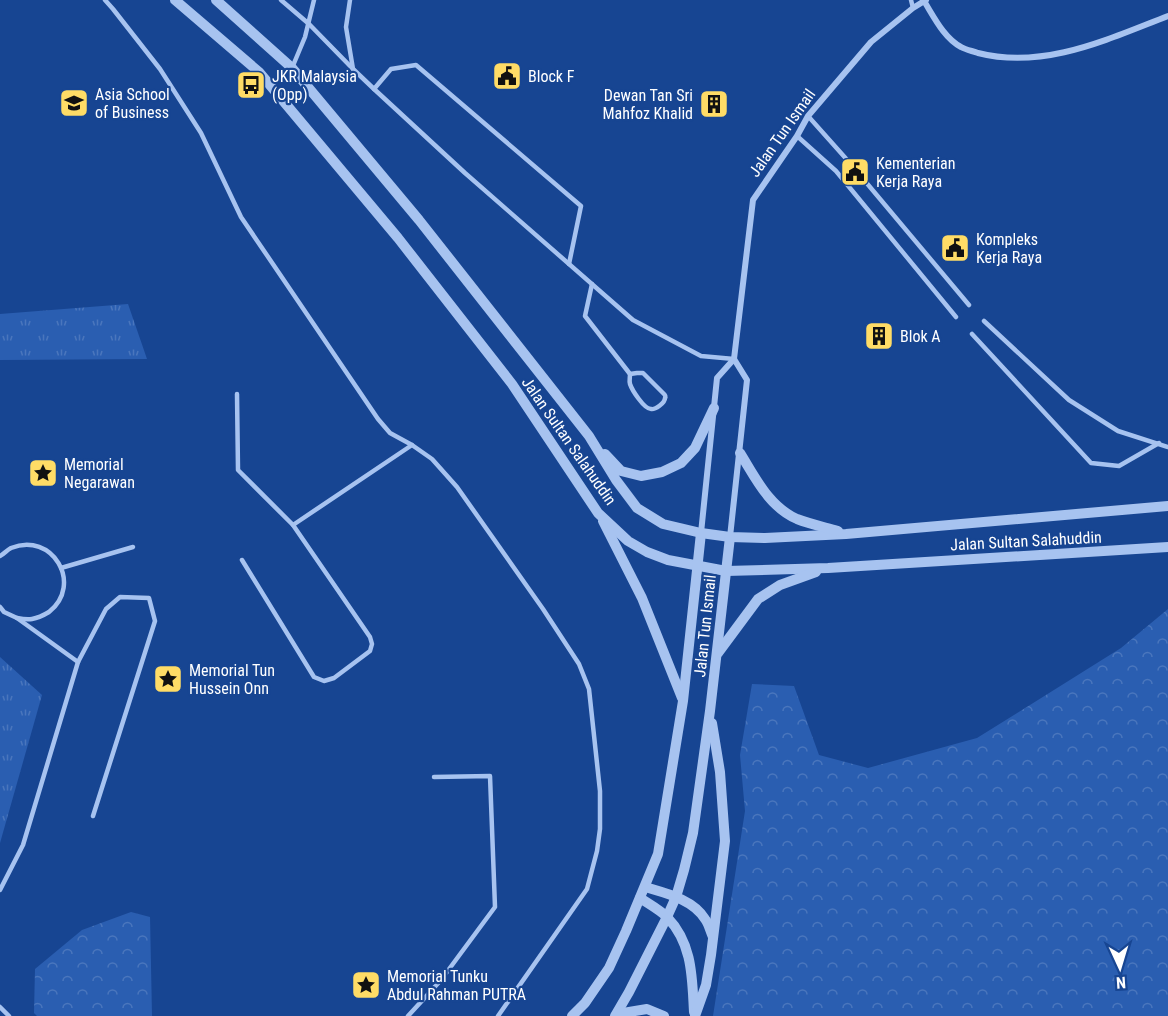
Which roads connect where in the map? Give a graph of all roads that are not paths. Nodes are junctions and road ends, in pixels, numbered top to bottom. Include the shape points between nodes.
1 (105, 0) edge
2 (176, 0) edge
3 (216, 0) edge
4 (281, 0) edge
5 (314, 0) edge
6 (350, 0) edge
7 (911, 0) edge
8 (925, 1) edge
9 (913, 8) junction
10 (1168, 16) edge
11 (309, 24) junction
12 (292, 68) junction
13 (353, 69) junction
14 (374, 89) junction
15 (808, 117) junction
16 (797, 136) junction
17 (569, 264) junction
18 (592, 284) junction
19 (969, 305) dead end
20 (956, 317) dead end
21 (984, 321) dead end
22 (972, 334) dead end
23 (734, 359) junction
24 (630, 374) junction
25 (237, 394) dead end
26 (714, 408) junction
27 (589, 436) junction
28 (1159, 443) junction
29 (412, 445) junction
30 (1168, 447) edge
31 (740, 453) junction
32 (1168, 506) edge
33 (598, 513) junction
34 (293, 525) junction
35 (701, 533) junction
36 (846, 534) junction
37 (730, 537) junction
38 (133, 547) dead end
39 (1168, 547) edge
40 (0, 556) edge
41 (242, 560) dead end
42 (698, 566) junction
43 (61, 568) junction
44 (828, 568) junction
45 (726, 571) junction
46 (0, 607) edge
47 (17, 618) junction
48 (717, 655) junction
49 (78, 662) junction
50 (683, 701) junction
51 (710, 711) junction
52 (434, 777) dead end
53 (93, 816) dead end
54 (645, 887) junction
55 (0, 890) edge
56 (676, 897) junction
57 (640, 898) junction
58 (667, 917) junction
59 (713, 937) junction
60 (0, 1007) edge
61 (616, 1015) edge
62 (9, 1016) edge
63 (408, 1016) edge
64 (498, 1016) edge
65 (572, 1016) edge
66 (663, 1016) edge
67 (694, 1016) edge

1 - 29 lane via 160,69 201,133 241,217 378,419 390,433
2 - 33 street, Jalan Sultan Salahuddin via 259,72 398,238 512,384
3 - 12 street, Jalan Sultan Salahuddin
4 - 11 lane
5 - 11 lane
6 - 13 lane via 346,27
7 - 9 lane
8 - 9 street, Jalan Tun Ismail
8 - 10 street via 955,43 994,57 1044,57 1087,46
9 - 15 street, Jalan Tun Ismail via 871,42
11 - 12 lane
11 - 13 lane
12 - 27 street, Jalan Sultan Salahuddin via 419,220
13 - 14 lane
14 - 17 lane
14 - 17 lane via 391,69 416,65 581,206
15 - 16 street, Jalan Tun Ismail
15 - 19 lane
16 - 20 lane via 837,171
16 - 23 street, Jalan Tun Ismail via 753,200
17 - 18 lane
18 - 23 lane via 633,320 701,356
18 - 24 lane via 585,316
21 - 28 lane via 1069,400 1118,431
22 - 28 lane via 1091,463 1119,466
23 - 26 street, Jalan Tun Ismail via 717,378
23 - 31 street, Jalan Tun Ismail via 747,380
24 - 24 lane via 634,394 646,408 654,409 664,401 664,394 643,373
25 - 34 lane via 238,470
26 - 27 street via 695,448 681,464 662,472 641,476 621,471
26 - 35 street, Jalan Tun Ismail
27 - 35 street, Jalan Sultan Salahuddin via 637,508 663,524
28 - 30 lane
29 - 34 lane
29 - 64 lane via 432,459 457,487 543,609 579,664 589,688 600,829 587,889
31 - 36 street via 783,512
31 - 37 street, Jalan Tun Ismail
32 - 36 street, Jalan Sultan Salahuddin
33 - 42 street, Jalan Sultan Salahuddin via 628,541 647,552
33 - 50 street via 642,598
34 - 41 lane via 372,644 370,651 334,678 324,681 314,677
35 - 37 street, Jalan Sultan Salahuddin
35 - 42 street, Jalan Tun Ismail
36 - 37 street, Jalan Sultan Salahuddin
37 - 45 street, Jalan Tun Ismail
38 - 43 lane
39 - 44 street, Jalan Sultan Salahuddin
40 - 43 lane via 10,548 40,547 53,555
42 - 45 street, Jalan Sultan Salahuddin
42 - 50 street, Jalan Tun Ismail
43 - 47 lane via 62,595 55,606 44,615
44 - 45 street, Jalan Sultan Salahuddin
44 - 48 street via 780,585 758,599
45 - 48 street, Jalan Tun Ismail
46 - 47 lane
47 - 49 lane
48 - 51 street, Jalan Tun Ismail
49 - 53 lane via 106,609 120,597 149,598 155,621
49 - 55 lane via 22,845
50 - 54 street, Jalan Tun Ismail via 657,854
51 - 56 street, Jalan Tun Ismail via 693,832
51 - 59 street via 725,841
52 - 63 lane via 490,776 495,907 441,980
54 - 56 street
54 - 57 street, Jalan Tun Ismail
56 - 58 street, Jalan Tun Ismail
56 - 59 street via 705,918
57 - 58 street
57 - 65 street, Jalan Tun Ismail via 609,968
58 - 61 street, Jalan Tun Ismail
58 - 67 street via 689,954
59 - 67 street via 706,986
60 - 62 lane
61 - 66 street via 647,1009

